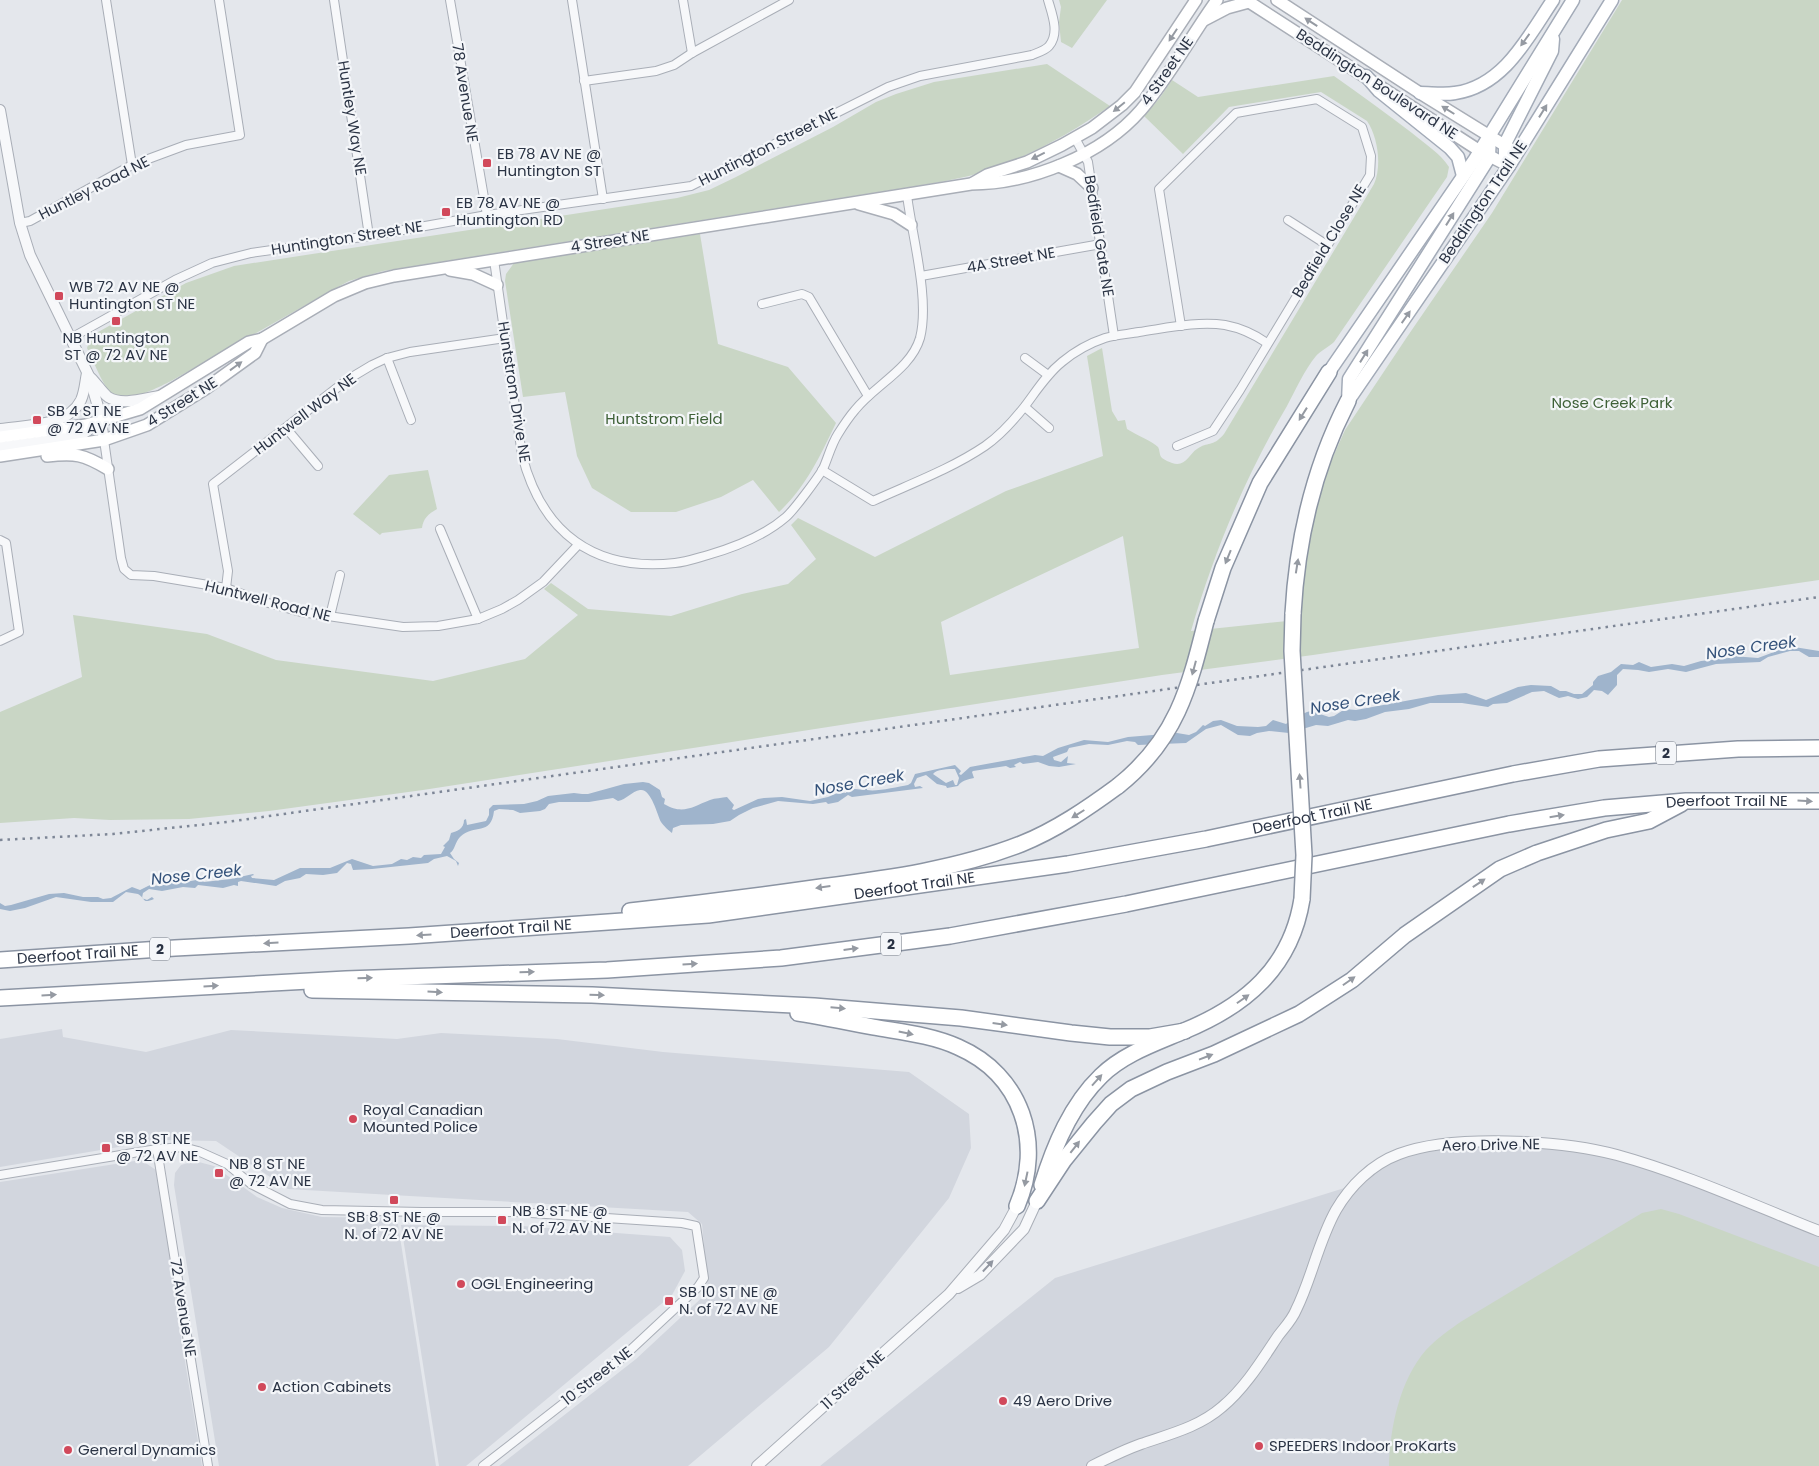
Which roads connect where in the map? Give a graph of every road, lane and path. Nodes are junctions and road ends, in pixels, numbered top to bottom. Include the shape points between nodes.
1 (106, 0) edge
2 (219, 0) edge
3 (334, 0) edge
4 (450, 0) edge
5 (572, 0) edge
6 (683, 0) edge
7 (789, 0) edge
8 (1048, 0) edge
9 (1196, 0) edge
10 (1217, 0) edge
11 (1553, 0) edge
12 (1573, 0) edge
13 (1612, 0) edge
14 (1248, 1) edge
15 (1280, 1) edge
16 (1202, 20) junction
17 (1553, 34) junction
18 (692, 53) junction
19 (1366, 76) junction
20 (584, 81) junction
21 (1420, 92) junction
22 (0, 110) edge
23 (1, 127) edge
24 (1490, 136) junction
25 (1075, 138) junction
26 (1505, 144) junction
27 (1084, 153) junction
28 (1484, 153) junction
29 (1517, 153) junction
30 (132, 165) junction
31 (1059, 166) junction
32 (1509, 166) junction
33 (1463, 176) junction
34 (971, 184) junction
35 (1092, 188) junction
36 (906, 195) junction
37 (603, 199) junction
38 (852, 202) junction
39 (487, 215) junction
40 (1288, 220) dead end
41 (20, 223) junction
42 (911, 225) junction
43 (369, 236) junction
44 (1100, 244) junction
45 (1327, 245) junction
46 (494, 260) junction
47 (435, 268) junction
48 (921, 276) junction
49 (497, 285) junction
50 (762, 304) dead end
51 (1181, 326) junction
52 (1114, 336) junction
53 (71, 338) junction
54 (505, 338) junction
55 (262, 339) junction
56 (1267, 343) junction
57 (387, 358) junction
58 (1025, 358) dead end
59 (1330, 372) joint
60 (88, 374) junction
61 (1048, 375) junction
62 (161, 396) junction
63 (868, 396) junction
64 (1348, 401) junction
65 (1025, 407) junction
66 (411, 420) dead end
67 (101, 421) junction
68 (286, 428) junction
69 (1049, 428) dead end
70 (0, 429) edge
71 (0, 437) edge
72 (104, 440) junction
73 (1177, 446) dead end
74 (0, 447) edge
75 (0, 456) edge
76 (0, 461) edge
77 (318, 466) dead end
78 (108, 469) junction
79 (822, 470) junction
80 (440, 529) dead end
81 (0, 540) edge
82 (578, 545) junction
83 (340, 575) dead end
84 (226, 588) junction
85 (330, 616) junction
86 (478, 619) junction
87 (0, 641) edge
88 (1819, 748) edge
89 (1686, 801) junction
90 (1819, 801) edge
91 (525, 929) junction
92 (0, 960) edge
93 (264, 983) junction
94 (0, 998) edge
95 (720, 1000) junction
96 (1185, 1031) junction
97 (157, 1149) junction
98 (0, 1175) edge
99 (1037, 1201) junction
100 (1017, 1206) joint
101 (1819, 1231) edge
102 (949, 1294) junction
103 (208, 1466) edge
104 (484, 1466) edge
105 (757, 1466) edge
106 (1092, 1466) edge

1 - 30 street
2 - 30 street, Huntley Road NE via 240,135 186,145
3 - 43 street, Huntley Way NE
4 - 39 street, 78 Avenue NE
5 - 20 street
6 - 18 street
7 - 18 street
8 - 37 street, Huntington Street NE via 1054,36 1049,47 1032,55 920,76 888,87 691,186
9 -> 25 main road, 4 Street NE via 1135,92
10 - 16 main road, 4 Street NE
11 -> 21 main road via 1507,66 1494,77 1476,88 1454,94
12 - 17 main road, Beddington Trail NE
29 -> 13 main road, Beddington Trail NE
14 - 16 main road
14 - 19 main road, Beddington Boulevard NE
21 -> 15 main road, Beddington Boulevard NE
16 - 27 main road, 4 Street NE via 1140,111 1103,142
17 - 24 main road, Beddington Trail NE
17 - 26 main road via 1552,52
18 - 20 street via 674,65 656,71
19 - 28 main road, Beddington Boulevard NE
19 - 33 main road via 1379,91 1450,148 1458,157
20 - 37 street
24 -> 21 main road, Beddington Boulevard NE
22 - 23 street
23 - 41 street
24 - 26 main road, Beddington Boulevard NE
24 - 28 main road
25 - 27 street, Bedfield Gate NE
25 -> 34 main road, 4 Street NE via 1028,162 987,175
26 - 29 main road, Beddington Boulevard NE
26 - 32 main road via 1505,160
27 - 31 main road, 4 Street NE
27 - 35 street, Bedfield Gate NE
28 - 32 main road, Beddington Boulevard NE
28 - 33 main road, Beddington Trail NE
64 -> 28 main road via 1349,379
29 - 32 main road, Beddington Trail NE
30 - 41 street, Huntley Road NE via 30,221
31 - 34 main road, 4 Street NE via 1016,179
31 - 35 main road via 1077,174
64 -> 32 main road, Beddington Trail NE
33 - 59 main road, Beddington Trail NE
34 - 36 main road, 4 Street NE
35 - 44 street, Bedfield Gate NE
36 - 38 main road, 4 Street NE
36 - 42 street, Huntstrom Drive NE
37 - 39 street, Huntington Street NE
38 - 42 main road via 894,214
38 - 46 main road, 4 Street NE
39 - 43 street, Huntington Street NE
40 - 45 street
41 - 53 street via 30,255
42 - 48 street, Huntstrom Drive NE
43 - 53 street, Huntington Street NE via 251,253 212,263
44 - 48 street, 4A Street NE
44 - 52 street, Bedfield Gate NE
45 - 51 street, Bedfield Close NE via 1370,174 1371,156 1362,127 1317,99 1236,113 1159,189
45 - 56 street, Bedfield Close NE
46 - 47 main road, 4 Street NE
46 - 49 street, Huntstrom Drive NE
47 - 49 main road via 472,274
47 - 55 main road, 4 Street NE via 365,283 334,296
48 - 63 street, Huntstrom Drive NE via 923,308 920,337 912,357
49 - 54 street, Huntstrom Drive NE
50 - 63 street via 802,294 809,296
51 - 52 street
51 - 56 street via 1224,325 1253,334
52 - 61 street via 1082,349
53 - 60 street
54 - 57 street, Huntwell Way NE
54 - 82 street, Huntstrom Drive NE via 528,477 553,520
55 - 62 main road, 4 Street NE via 249,342
72 -> 55 main road, 4 Street NE via 147,425 205,389 255,353
56 - 73 street, Bedfield Close NE via 1213,431
57 - 66 street
57 - 68 street, Huntwell Way NE via 347,380
58 - 61 street
59 -> 91 highway, bridge via 1260,484 1223,568 1192,677 1172,725 1145,762 1118,786 1037,836 999,852 953,865 883,879 564,919
60 - 62 street via 113,400
60 - 67 street
60 - 70 street via 81,399 62,418
61 - 65 street
62 - 67 main road, 4 Street NE via 140,409
63 - 79 street, Huntstrom Drive NE via 837,435
96 -> 64 highway, bridge via 1211,1020 1259,986 1273,969 1297,921 1302,899 1304,855 1292,651 1296,573 1316,480
65 - 69 street
65 - 79 street via 986,446 873,501
67 - 71 main road, 4 Street NE
67 - 72 street
67 - 74 street via 80,436
68 - 77 street
68 - 84 street, Huntwell Way NE via 214,484 228,572
72 - 75 main road, 4 Street NE
72 - 78 street, Huntwell Road NE
76 - 78 main road via 72,454 89,458
78 - 84 street, Huntwell Road NE via 124,569 131,575
79 - 82 street, Huntstrom Drive NE via 788,515 776,525 720,552 677,563 648,565 624,562
80 - 86 street
81 - 87 street via 6,543 19,632
82 - 86 street, Huntwell Road NE via 543,582 518,600
83 - 85 street
84 - 85 street, Huntwell Road NE via 301,612
85 - 86 street, Huntwell Road NE via 403,627 438,626
88 - 91 highway, Deerfoot Trail NE / 2 via 1738,749 1599,760 1513,774 1206,839 1068,864 708,915
89 -> 90 highway, Deerfoot Trail NE / 2
93 -> 89 highway, Deerfoot Trail NE / 2 via 607,970 821,953 950,936 1126,904 1508,824 1604,808
99 -> 89 highway via 1094,1123 1131,1089 1299,1014 1352,980 1405,935 1500,869 1606,830 1649,821
91 -> 92 highway, Deerfoot Trail NE / 2
94 -> 93 highway, Deerfoot Trail NE / 2
93 -> 95 highway via 309,990
95 -> 96 highway via 931,1016 1110,1037 1150,1037
95 -> 100 highway via 931,1039 959,1047 982,1061 998,1075 1012,1095 1027,1130 1027,1178
99 -> 96 highway via 1050,1160 1077,1103 1095,1082 1128,1056
97 - 98 street
97 - 103 street, 72 Avenue NE
97 - 104 street, 10 Street NE via 183,1147 198,1151 227,1164 251,1184 290,1204 322,1210 516,1212 682,1222 696,1226 704,1278 698,1287 623,1357
102 -> 99 street, 11 Street NE via 980,1275 1024,1229
100 - 102 street, 11 Street NE via 1004,1230
101 - 106 street, Aero Drive NE via 1663,1170 1588,1148 1504,1142 1467,1143 1428,1147 1398,1155 1374,1168 1348,1193 1326,1232 1296,1312 1241,1387 1223,1406 1191,1426
102 - 105 street, 11 Street NE

